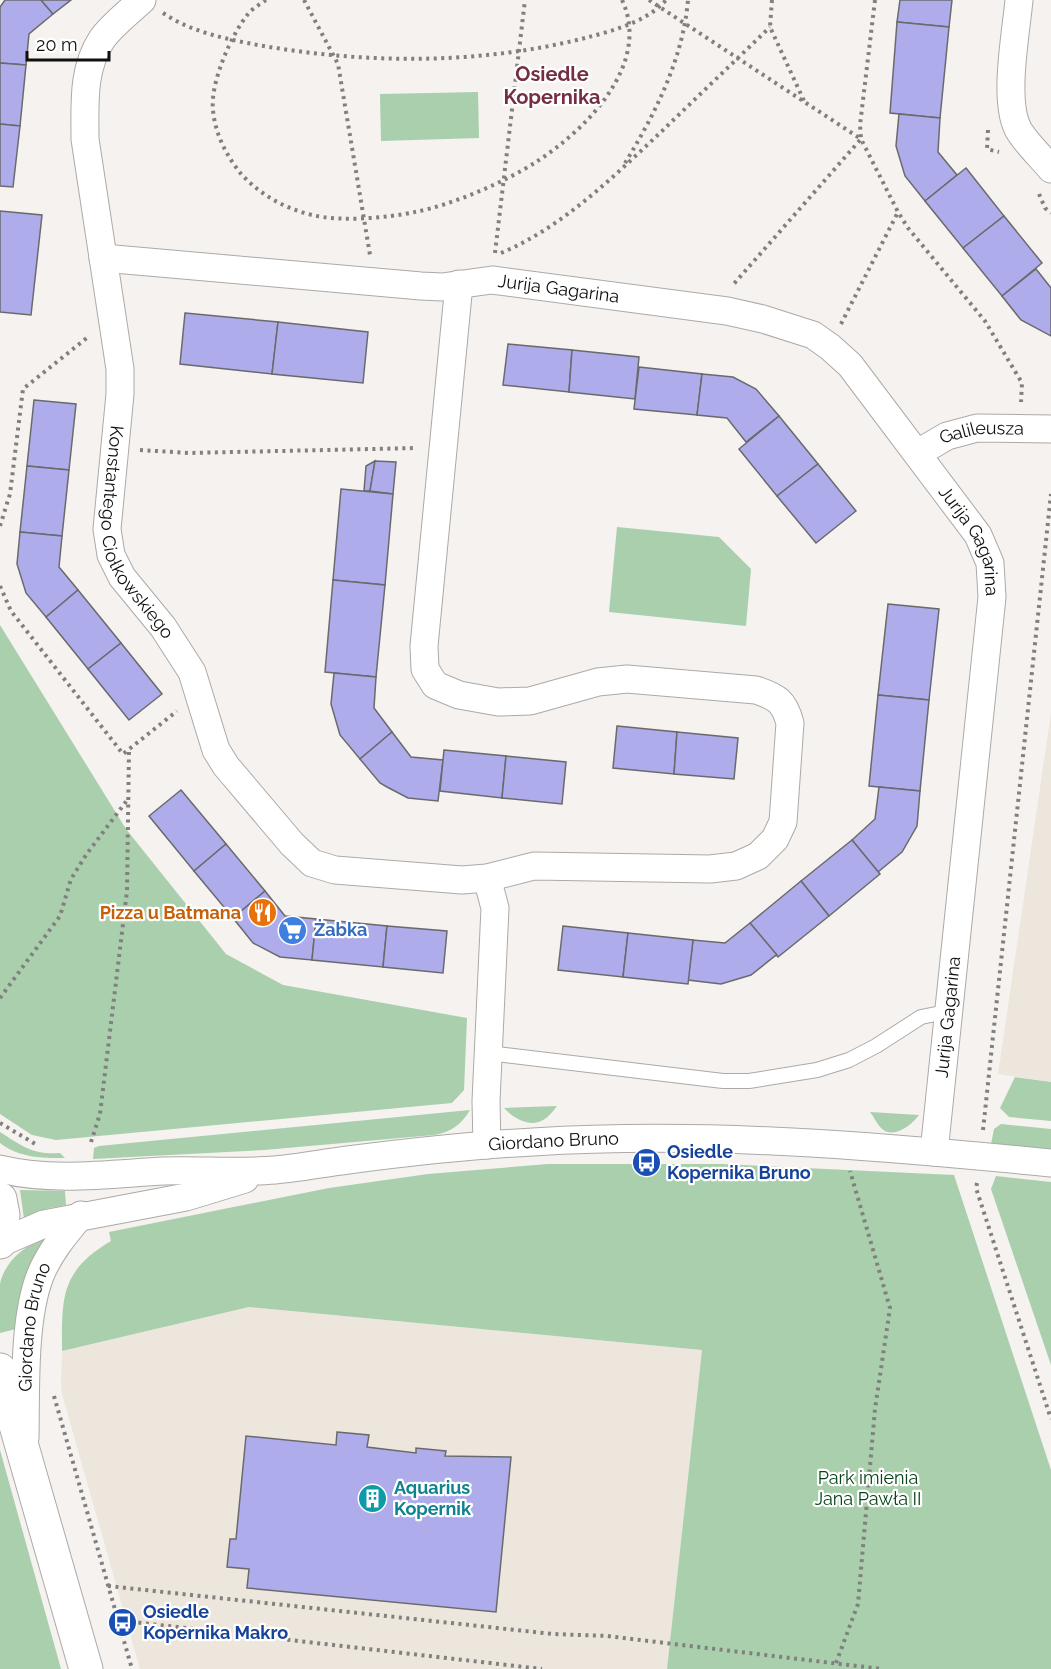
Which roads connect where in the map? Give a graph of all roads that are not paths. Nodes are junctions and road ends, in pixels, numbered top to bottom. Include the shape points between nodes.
1 (1019, 0) edge
2 (148, 3) edge
3 (1051, 169) edge
4 (103, 258) junction
5 (459, 284) junction
6 (1051, 429) edge
7 (918, 453) junction
8 (487, 878) junction
9 (948, 1015) junction
10 (488, 1053) junction
11 (487, 1145) junction
12 (934, 1152) junction
13 (1051, 1163) edge
14 (0, 1169) edge
15 (274, 1170) junction
16 (0, 1199) edge
17 (81, 1215) junction
18 (0, 1242) edge
19 (0, 1370) edge
20 (24, 1451) junction
21 (86, 1669) edge

1 - 3 street via 1012,107 1018,129
2 - 4 street, Konstantego Ciołkowskiego via 102,38 87,70 85,139
4 - 5 street, Jurija Gagarina via 374,283
4 - 8 street, Konstantego Ciołkowskiego via 120,369 107,529 111,555 122,577 163,627 192,672 216,750 292,844 312,862 335,870 462,880
5 - 7 street, Jurija Gagarina via 492,280 712,309 813,335 850,365
5 - 8 street via 424,646 425,669 435,685 459,695 498,702 530,701 598,682 627,679 756,690 773,696 786,708 790,723 783,822 775,839 758,856 736,866 710,869 534,866
6 - 7 street, Galileusza via 977,428 947,436
7 - 9 street, Jurija Gagarina via 978,535 990,563 992,585
8 - 10 street via 495,908
9 - 10 lane via 921,1017 849,1060 817,1070 749,1081
9 - 12 street, Jurija Gagarina
10 - 11 street
11 - 12 street, Giordano Bruno via 596,1139 708,1139
11 - 15 street, Giordano Bruno
12 - 13 street, Giordano Bruno
14 - 15 street, Giordano Bruno via 76,1176
15 - 17 street, Giordano Bruno via 186,1197
16 - 18 main road
17 - 18 street, Giordano Bruno via 44,1224
17 - 20 street, Giordano Bruno via 39,1277 28,1339
19 - 20 main road
20 - 21 main road

